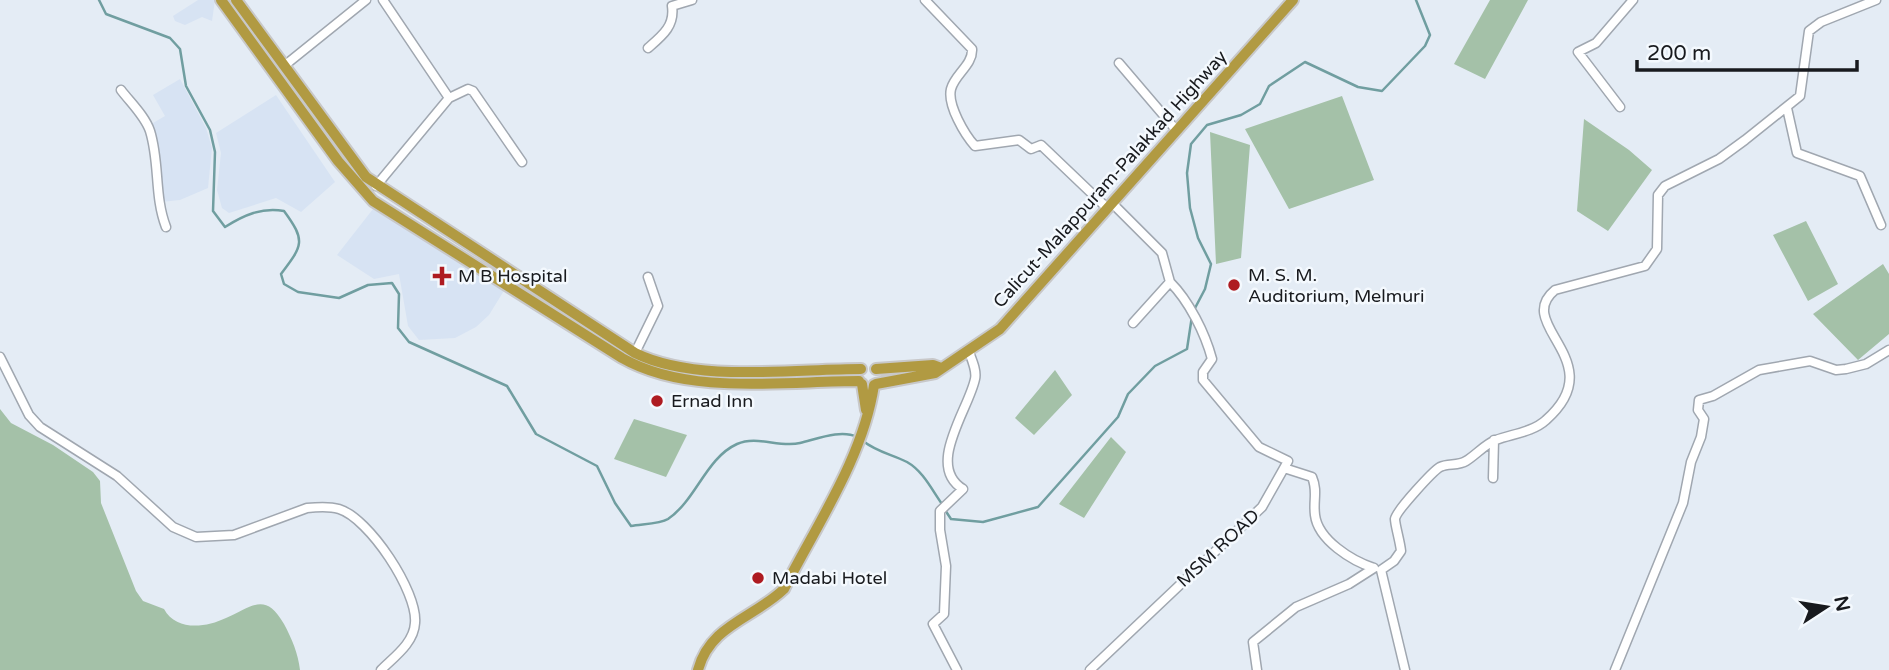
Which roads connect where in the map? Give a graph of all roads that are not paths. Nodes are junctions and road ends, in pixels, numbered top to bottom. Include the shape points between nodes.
1 (221, 0) edge
2 (236, 0) edge
3 (366, 0) edge
4 (383, 0) edge
5 (692, 0) edge
6 (925, 0) edge
7 (1293, 0) edge
8 (1633, 0) edge
9 (1876, 0) edge
10 (669, 3) edge
11 (648, 48) dead end
12 (1119, 63) dead end
13 (284, 66) junction
14 (121, 90) dead end
15 (449, 98) junction
16 (1619, 107) dead end
17 (1787, 108) junction
18 (1177, 131) junction
19 (522, 162) dead end
20 (376, 186) junction
21 (1110, 205) junction
22 (431, 221) junction
23 (1881, 225) dead end
24 (166, 228) dead end
25 (424, 233) junction
26 (648, 277) dead end
27 (1170, 282) junction
28 (1132, 323) dead end
29 (1889, 349) edge
30 (969, 352) junction
31 (635, 353) junction
32 (0, 357) edge
33 (941, 368) junction
34 (876, 369) junction
35 (861, 378) junction
36 (875, 384) junction
37 (868, 420) junction
38 (1494, 440) junction
39 (1284, 468) junction
40 (1493, 478) dead end
41 (1377, 569) junction
42 (381, 670) edge
43 (698, 670) edge
44 (957, 670) edge
45 (1090, 670) edge
46 (1257, 670) edge
47 (1405, 670) edge
48 (1615, 670) edge

1 - 25 highway via 357,185 373,201
2 - 13 highway
3 - 13 street
4 - 15 street
5 - 10 street
6 - 21 street via 972,49 951,87 967,138 975,146 1019,140 1031,149 1041,145
7 - 18 highway, Calicut-Malappuram-Palakkad Highway
8 - 16 street via 1596,43 1578,51
9 - 17 street via 1810,31 1800,96
10 - 11 street via 672,21
12 - 18 street
13 - 20 highway
14 - 24 street via 149,127 158,202
15 - 19 street via 462,90 473,91
15 - 20 street
17 - 23 street via 1797,153 1860,176
17 - 38 street via 1719,159 1665,186 1658,195 1657,249 1645,267 1555,290 1545,298 1546,325 1567,358 1571,378 1567,393 1545,421
18 - 21 highway, Calicut-Malappuram-Palakkad Highway
20 - 22 highway
21 - 27 street via 1162,253
21 - 30 highway, Calicut-Malappuram-Palakkad Highway via 1000,329
22 - 25 highway
22 - 31 highway
25 - 35 highway via 601,346 654,374 695,383
26 - 31 street via 658,306
27 - 28 street
27 - 39 street via 1208,346 1212,359 1203,380 1259,447 1288,461
29 - 48 street via 1866,364 1846,369 1810,361 1759,370 1699,400 1704,419 1683,503
30 - 33 highway, Calicut-Malappuram-Palakkad Highway
30 - 44 street via 976,376 947,459 950,475 963,489 940,511 946,566 944,614 933,624
31 - 35 highway via 693,370
32 - 42 street via 29,415 40,427 117,476 173,527 196,537 234,535 319,507 340,509 356,519 382,549 413,607 412,636
33 - 34 highway
33 - 36 highway, Calicut-Malappuram-Palakkad Highway
34 - 35 highway via 868,366
34 - 36 highway
35 - 36 highway, Calicut-Malappuram-Palakkad Highway
35 - 37 highway
36 - 37 highway
37 - 43 highway via 784,589 715,637
38 - 40 street
38 - 41 street via 1462,464 1435,470 1401,506 1395,519 1401,551 1394,561
39 - 41 street via 1312,477 1319,527 1343,552
39 - 45 street, MSM ROAD via 1262,507
41 - 46 street via 1296,607 1253,642
41 - 47 street

